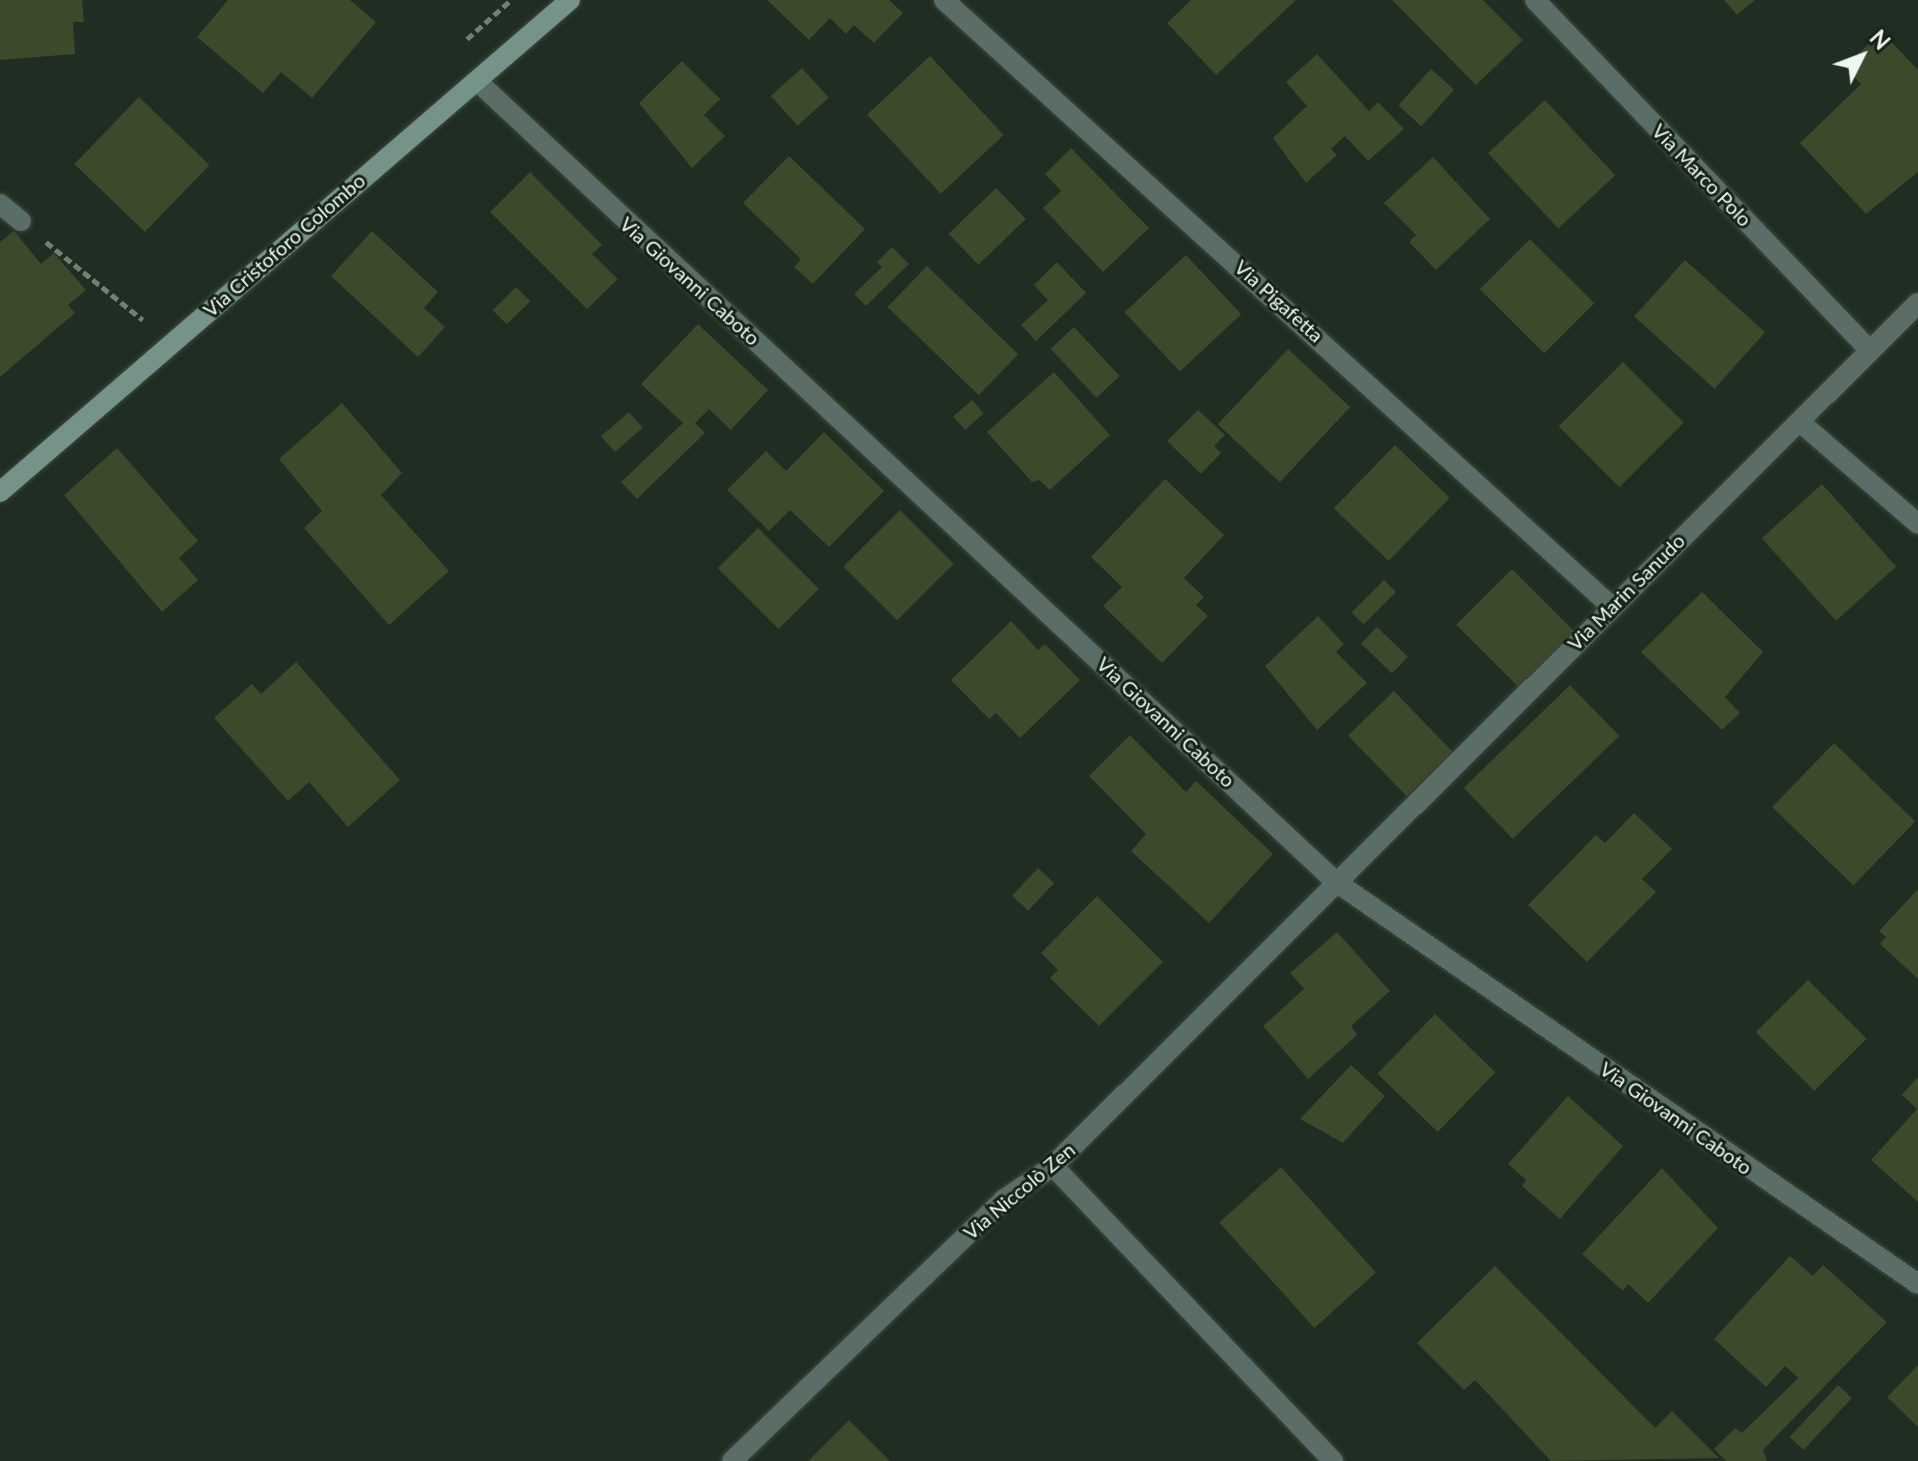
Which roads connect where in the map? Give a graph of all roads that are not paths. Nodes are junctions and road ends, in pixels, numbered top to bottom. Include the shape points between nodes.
1 (570, 0) edge
2 (944, 0) edge
3 (1535, 0) edge
4 (477, 81) junction
5 (0, 204) edge
6 (21, 221) road end
7 (1918, 303) edge
8 (1870, 350) junction
9 (1800, 422) junction
10 (0, 492) edge
11 (1918, 524) edge
12 (1611, 606) junction
13 (1336, 882) junction
14 (1053, 1166) junction
15 (1918, 1284) edge
16 (732, 1461) edge
17 (1333, 1461) edge

1 - 4 street, Via Cristoforo Colombo
2 - 12 street, Via Pigafetta
3 - 8 street, Via Marco Polo
4 - 10 street, Via Cristoforo Colombo
4 - 13 street, Via Giovanni Caboto
5 - 6 street
7 - 8 street, Via Marin Sanudo
8 - 9 street, Via Marin Sanudo
9 - 11 street
9 - 12 street, Via Marin Sanudo
12 - 13 street, Via Marin Sanudo
13 - 14 street, Via Niccolò Zen
13 - 15 street, Via Giovanni Caboto
14 - 16 street, Via Niccolò Zen via 1003,1200
14 - 17 street

